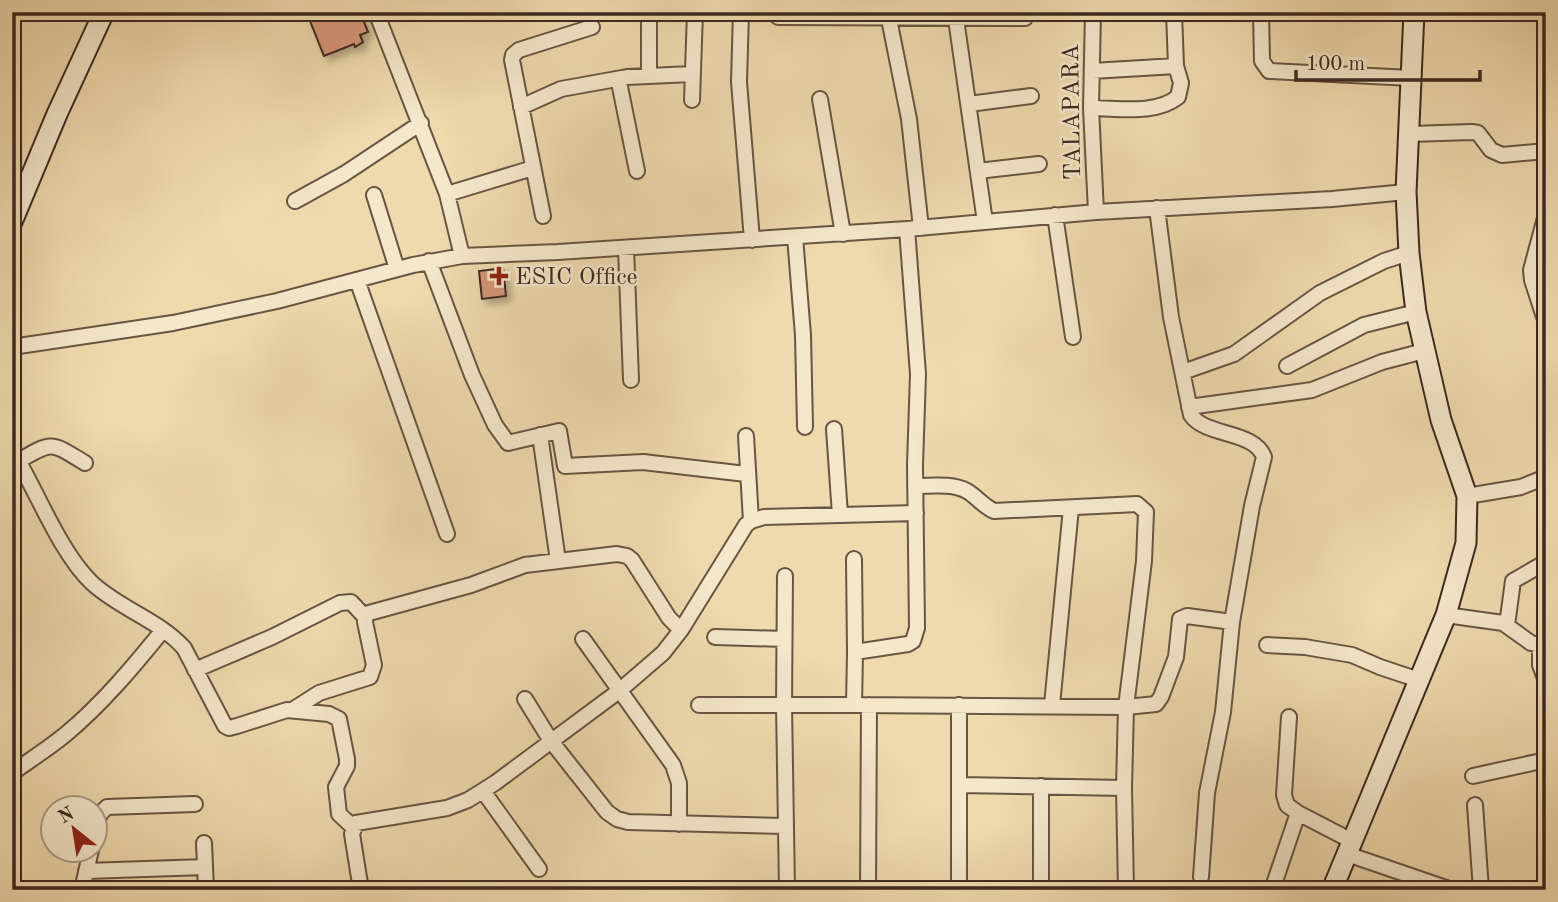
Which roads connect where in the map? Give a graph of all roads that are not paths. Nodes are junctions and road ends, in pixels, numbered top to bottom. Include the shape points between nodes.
1 (91, 12) edge
2 (104, 12) edge
3 (376, 12) edge
4 (649, 12) edge
5 (695, 12) edge
6 (741, 12) edge
7 (1093, 12) edge
8 (1174, 12) edge
9 (1261, 12) edge
10 (1414, 12) edge
11 (997, 15) edge
12 (778, 18) dead end
13 (1025, 18) dead end
14 (890, 19) junction
15 (956, 19) junction
16 (592, 27) dead end
17 (1176, 66) junction
18 (1092, 71) junction
19 (692, 74) junction
20 (649, 76) junction
21 (622, 78) junction
22 (1412, 78) junction
23 (1031, 96) dead end
24 (820, 99) dead end
25 (692, 100) dead end
26 (969, 104) junction
27 (521, 107) junction
28 (1091, 108) junction
29 (421, 123) junction
30 (1409, 134) junction
31 (1546, 151) edge
32 (1039, 164) dead end
33 (533, 168) junction
34 (637, 171) dead end
35 (978, 171) junction
36 (12, 190) edge
37 (1406, 192) junction
38 (447, 194) junction
39 (374, 195) dead end
40 (295, 201) dead end
41 (1157, 208) junction
42 (1096, 212) junction
43 (1546, 214) edge
44 (1055, 215) junction
45 (543, 216) dead end
46 (12, 222) edge
47 (985, 222) junction
48 (914, 228) junction
49 (843, 233) junction
50 (794, 237) junction
51 (752, 240) junction
52 (626, 248) junction
53 (1409, 253) junction
54 (462, 256) junction
55 (429, 261) junction
56 (397, 269) junction
57 (357, 279) junction
58 (1416, 312) junction
59 (1545, 320) edge
60 (1073, 337) dead end
61 (12, 347) edge
62 (1424, 352) junction
63 (1287, 366) dead end
64 (1183, 372) junction
65 (631, 380) dead end
66 (1189, 407) junction
67 (805, 427) dead end
68 (834, 429) dead end
69 (540, 435) junction
70 (746, 436) dead end
71 (15, 455) edge
72 (85, 463) dead end
73 (746, 474) junction
74 (1546, 477) edge
75 (915, 486) junction
76 (1467, 496) junction
77 (1071, 508) junction
78 (916, 513) junction
79 (839, 515) junction
80 (751, 521) junction
81 (447, 534) dead end
82 (854, 559) dead end
83 (558, 561) junction
84 (1546, 562) edge
85 (785, 576) dead end
86 (1446, 615) junction
87 (365, 617) junction
88 (1232, 622) junction
89 (1507, 625) junction
90 (163, 630) junction
91 (681, 630) junction
92 (715, 637) dead end
93 (583, 639) dead end
94 (784, 639) junction
95 (1267, 645) dead end
96 (1543, 646) edge
97 (855, 652) junction
98 (195, 670) junction
99 (1419, 680) junction
100 (1546, 681) edge
101 (619, 691) junction
102 (525, 699) dead end
103 (699, 705) dead end
104 (784, 705) junction
105 (854, 705) junction
106 (869, 705) junction
107 (959, 705) junction
108 (1052, 705) junction
109 (1126, 707) junction
110 (294, 709) junction
111 (1289, 717) dead end
112 (551, 741) junction
113 (1546, 760) edge
114 (12, 773) edge
115 (1474, 776) dead end
116 (959, 785) junction
117 (1041, 786) junction
118 (1124, 788) junction
119 (483, 791) junction
120 (195, 804) dead end
121 (1475, 805) dead end
122 (108, 807) edge
123 (1298, 814) junction
124 (679, 824) junction
125 (786, 826) junction
126 (353, 827) junction
127 (204, 843) dead end
128 (1349, 847) junction
129 (88, 864) edge
130 (205, 867) junction
131 (539, 869) dead end
132 (86, 871) junction
133 (1201, 877) dead end
134 (1338, 888) edge
135 (82, 890) edge
136 (206, 890) edge
137 (361, 890) edge
138 (787, 890) edge
139 (868, 890) edge
140 (959, 890) edge
141 (1041, 890) edge
142 (1126, 890) edge
143 (1272, 890) edge
144 (1452, 890) edge
145 (1481, 890) edge

1 - 36 street
2 - 46 street
3 - 29 street
4 - 20 street
5 - 19 street
6 - 51 street via 738,82
7 - 18 street, TALAPARA
8 - 17 street
9 - 22 street via 1262,61 1269,71
10 - 22 street
11 - 13 street
11 - 15 street
12 - 14 street
14 - 15 street
14 - 48 street via 909,119
15 - 26 street
16 - 27 street via 513,55
17 - 18 street
17 - 28 street via 1180,90 1172,102 1145,108
18 - 28 street, TALAPARA
19 - 20 street
19 - 25 street
20 - 21 street
21 - 27 street via 561,89
21 - 34 street via 619,87
22 - 30 street
23 - 26 street
24 - 49 street
26 - 35 street
27 - 33 street
28 - 42 street, TALAPARA
29 - 38 street
29 - 40 street
30 - 31 street via 1472,132 1502,155
30 - 37 street
32 - 35 street
33 - 38 street
33 - 45 street
35 - 47 street
37 - 41 street
37 - 53 street
38 - 54 street
39 - 56 street
41 - 42 street
41 - 64 street
42 - 44 street
43 - 59 street via 1531,270
44 - 47 street
44 - 60 street
47 - 48 street
48 - 49 street
48 - 75 street
49 - 50 street
50 - 51 street
50 - 67 street
51 - 52 street
52 - 54 street
52 - 65 street
53 - 58 street
53 - 64 street via 1320,293 1234,354
54 - 55 street
55 - 56 street
55 - 69 street via 495,425 508,443
56 - 57 street
57 - 61 street via 173,323
57 - 81 street
58 - 62 street
58 - 63 street via 1364,325
62 - 66 street via 1382,362 1312,390
62 - 76 street
64 - 66 street
66 - 88 street via 1199,424 1236,435 1260,449 1264,457
68 - 79 street
69 - 73 street via 559,431 565,466 643,462
69 - 83 street
70 - 73 street
71 - 72 street via 50,445
71 - 90 street via 81,572 119,604
73 - 80 street
74 - 76 street via 1521,487
75 - 77 street via 956,487 994,511
75 - 78 street
76 - 86 street via 1466,543
77 - 108 street
77 - 109 street via 1137,504 1146,512
78 - 79 street
78 - 97 street via 916,635 908,644
79 - 80 street
80 - 91 street
82 - 97 street
83 - 87 street via 509,569
83 - 91 street via 627,555
84 - 89 street via 1513,581
85 - 94 street
86 - 89 street
86 - 99 street
87 - 98 street via 351,602 340,603
87 - 110 street via 374,664 370,677 318,693
88 - 109 street via 1180,619 1178,650 1161,698 1156,704
88 - 133 street via 1223,712 1207,793
89 - 96 street
90 - 98 street via 184,648
90 - 114 street via 86,715
91 - 101 street via 663,653
92 - 94 street
93 - 101 street
94 - 104 street
95 - 99 street via 1352,655
96 - 100 street via 1540,665
97 - 105 street
98 - 110 street via 229,728
99 - 128 street
101 - 112 street
101 - 124 street via 673,765 679,783
102 - 112 street
103 - 104 street
104 - 105 street
104 - 125 street
105 - 106 street
106 - 107 street
106 - 139 street
107 - 108 street
107 - 116 street
108 - 109 street
109 - 118 street
110 - 126 street via 340,719 347,765 336,795 339,814
111 - 123 street via 1284,795 1287,805
112 - 119 street
112 - 124 street via 617,819
113 - 115 street
116 - 117 street
116 - 140 street
117 - 118 street
117 - 141 street
118 - 142 street
119 - 126 street via 447,808 360,821
119 - 131 street
120 - 122 street
121 - 145 street
123 - 128 street
123 - 143 street
124 - 125 street
125 - 138 street
126 - 137 street
127 - 130 street
128 - 134 street
128 - 144 street
129 - 132 street
130 - 132 street
130 - 136 street
132 - 135 street

